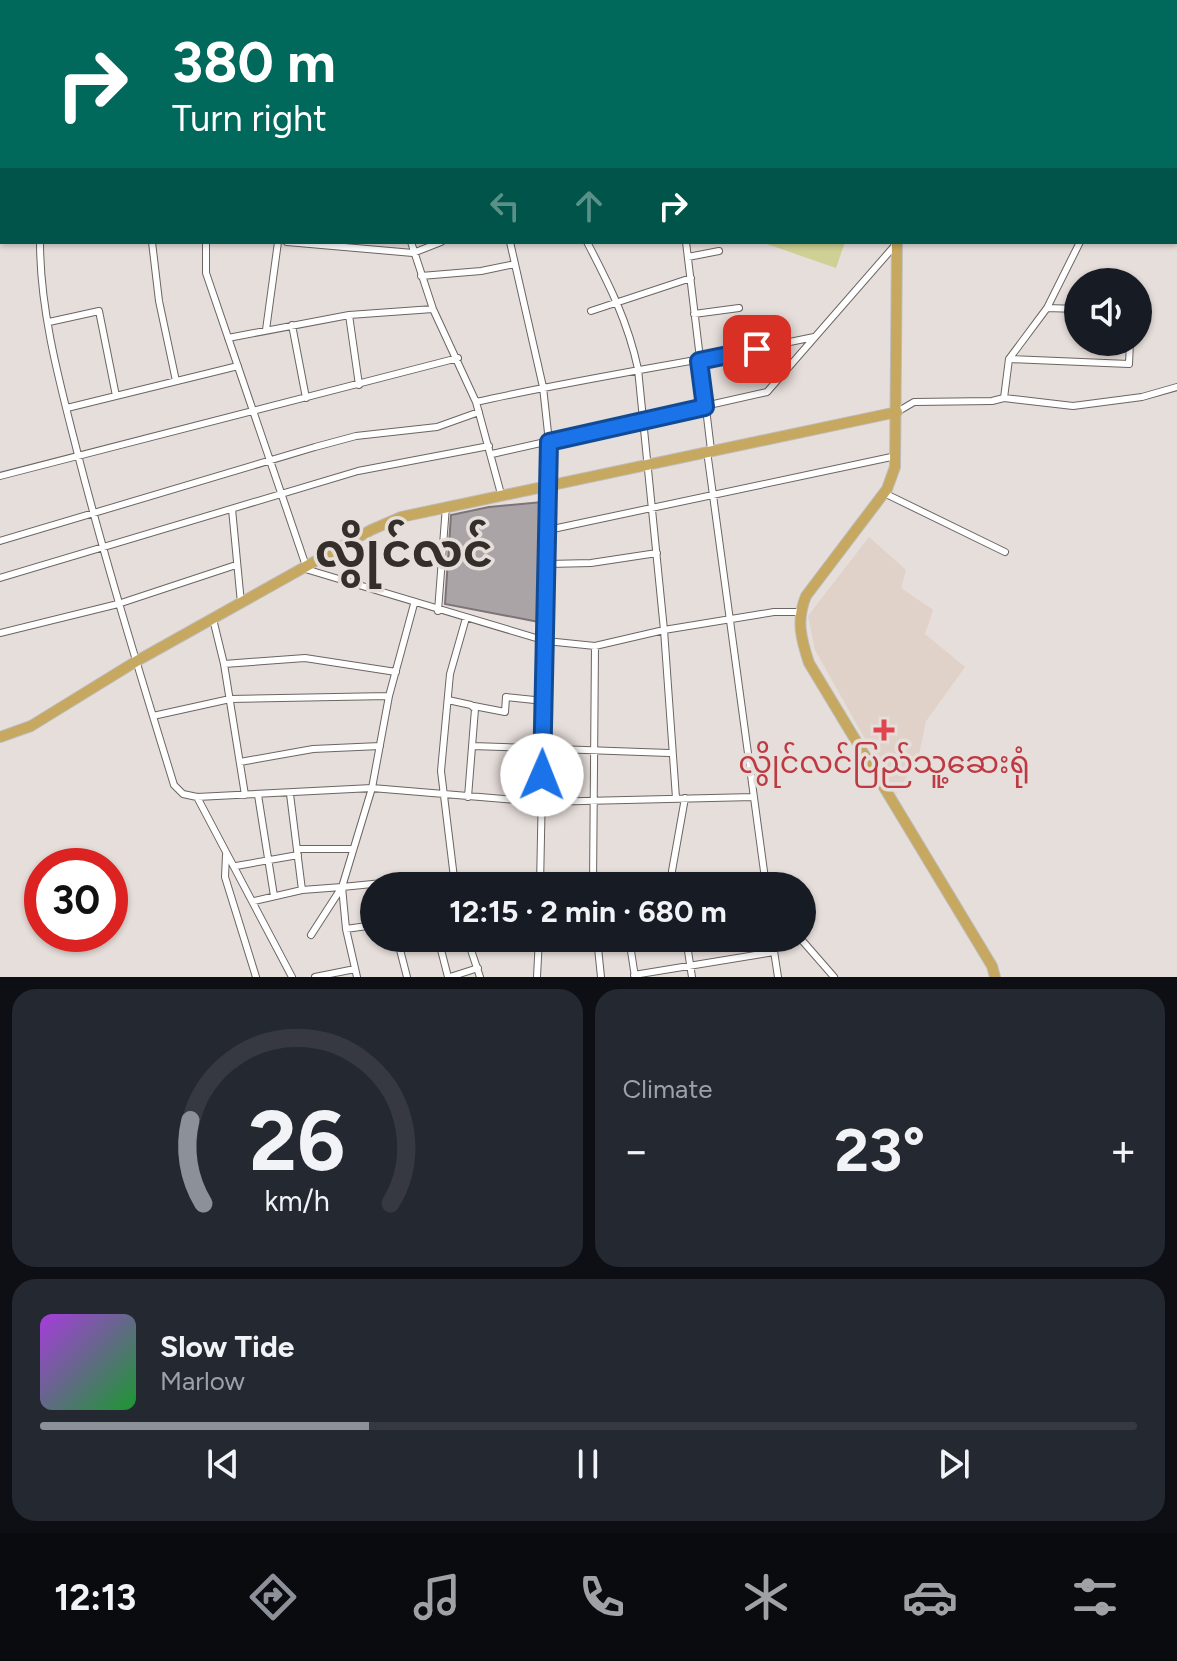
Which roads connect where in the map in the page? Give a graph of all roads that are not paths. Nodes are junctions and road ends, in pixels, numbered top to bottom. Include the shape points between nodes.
1 (40, 244) edge
2 (152, 244) edge
3 (206, 244) edge
4 (278, 244) edge
5 (310, 244) edge
6 (411, 244) edge
7 (436, 244) edge
8 (510, 244) edge
9 (588, 244) edge
10 (686, 244) edge
11 (896, 244) edge
12 (897, 244) edge
13 (1079, 244) edge
14 (719, 251) dead end
15 (413, 253) junction
16 (688, 257) junction
17 (515, 264) junction
18 (421, 276) junction
19 (691, 278) junction
20 (618, 301) junction
21 (739, 308) dead end
22 (1047, 308) junction
23 (433, 309) junction
24 (1064, 309) edge
25 (591, 311) dead end
26 (694, 314) junction
27 (349, 315) junction
28 (49, 322) junction
29 (292, 325) junction
30 (266, 330) junction
31 (816, 337) junction
32 (228, 338) junction
33 (1129, 356) edge
34 (458, 358) junction
35 (1009, 359) junction
36 (699, 361) junction
37 (238, 366) junction
38 (638, 369) junction
39 (176, 381) junction
40 (359, 385) junction
41 (543, 387) junction
42 (1177, 387) edge
43 (116, 396) junction
44 (306, 398) junction
45 (1004, 398) junction
46 (476, 402) junction
47 (705, 407) junction
48 (67, 408) junction
49 (254, 412) junction
50 (479, 412) junction
51 (897, 412) junction
52 (642, 421) junction
53 (549, 442) junction
54 (491, 450) junction
55 (709, 451) junction
56 (896, 456) junction
57 (79, 457) junction
58 (271, 462) junction
59 (646, 464) junction
60 (0, 476) edge
61 (549, 484) junction
62 (884, 493) junction
63 (282, 494) junction
64 (501, 494) junction
65 (714, 497) junction
66 (446, 506) junction
67 (652, 507) junction
68 (232, 509) junction
69 (94, 515) junction
70 (548, 530) junction
71 (0, 541) edge
72 (102, 548) junction
73 (1005, 552) dead end
74 (657, 553) junction
75 (548, 564) junction
76 (236, 565) junction
77 (304, 567) junction
78 (0, 578) edge
79 (241, 603) junction
80 (118, 604) junction
81 (414, 604) junction
82 (438, 611) junction
83 (800, 612) junction
84 (466, 618) junction
85 (213, 619) junction
86 (730, 619) junction
87 (664, 630) junction
88 (0, 633) edge
89 (546, 641) junction
90 (595, 646) junction
91 (135, 662) junction
92 (224, 664) junction
93 (396, 672) junction
94 (389, 696) junction
95 (230, 699) junction
96 (448, 700) junction
97 (544, 701) junction
98 (474, 706) junction
99 (153, 716) junction
100 (0, 737) edge
101 (380, 746) junction
102 (472, 746) junction
103 (543, 748) junction
104 (594, 750) junction
105 (669, 753) dead end
106 (240, 762) junction
107 (372, 788) junction
108 (290, 794) junction
109 (245, 795) junction
110 (258, 795) junction
111 (444, 795) junction
112 (197, 797) junction
113 (468, 797) junction
114 (754, 797) junction
115 (676, 798) junction
116 (685, 798) junction
117 (541, 802) junction
118 (593, 803) junction
119 (352, 849) junction
120 (297, 852) junction
121 (226, 855) junction
122 (267, 861) junction
123 (236, 866) junction
124 (454, 872) edge
125 (540, 872) edge
126 (593, 872) edge
127 (672, 872) edge
128 (764, 872) edge
129 (360, 885) edge
130 (342, 887) junction
131 (302, 890) junction
132 (274, 896) junction
133 (254, 901) junction
134 (360, 927) edge
135 (346, 929) junction
136 (311, 935) dead end
137 (401, 952) edge
138 (442, 952) edge
139 (472, 952) edge
140 (538, 952) edge
141 (598, 952) edge
142 (631, 952) edge
143 (688, 952) edge
144 (774, 952) joint
145 (812, 952) edge
146 (689, 964) junction
147 (478, 968) junction
148 (355, 969) junction
149 (634, 976) edge
150 (256, 977) edge
151 (292, 977) edge
152 (315, 977) edge
153 (357, 977) edge
154 (407, 977) edge
155 (449, 977) edge
156 (480, 977) edge
157 (537, 977) edge
158 (601, 977) edge
159 (692, 977) edge
160 (778, 977) edge
161 (834, 977) edge
162 (995, 977) edge

1 - 28 street
2 - 39 street
3 - 32 street via 206,273
4 - 30 street
5 - 15 street
6 - 15 street
7 - 15 street
8 - 17 street
9 - 20 street
10 - 16 street
11 - 31 street
12 - 51 highway
13 - 22 street
14 - 16 street
15 - 18 street
16 - 19 street
17 - 18 street
17 - 41 street
18 - 23 street
19 - 20 street
19 - 26 street
20 - 25 street
20 - 38 street
21 - 26 street
22 - 24 street
22 - 35 street
23 - 27 street
23 - 34 street
26 - 36 street
27 - 29 street
27 - 40 street
28 - 43 street via 99,311
28 - 48 street
29 - 30 street
29 - 44 street
30 - 32 street
31 - 36 street
31 - 47 street via 767,392
32 - 37 street
33 - 35 street via 1129,364
34 - 40 street
34 - 46 street
35 - 45 street
36 - 38 street
36 - 47 street
37 - 39 street
37 - 49 street
38 - 41 street
38 - 52 street
39 - 43 street
40 - 44 street
41 - 46 street
41 - 53 street
42 - 45 street via 1073,406
43 - 48 street
44 - 49 street
45 - 51 street via 914,402
46 - 50 street
47 - 52 street
47 - 55 street
48 - 57 street
49 - 57 street
49 - 58 street
50 - 54 street
50 - 58 street via 437,427 356,436
51 - 55 highway
51 - 56 highway
52 - 53 street
52 - 59 street
53 - 54 street
53 - 61 street
54 - 63 street via 358,471
54 - 64 street
55 - 59 highway
55 - 65 street
56 - 62 highway
56 - 65 street
57 - 60 street
57 - 69 street
58 - 63 street
58 - 69 street
59 - 61 highway
59 - 67 street
61 - 64 highway
61 - 70 street
62 - 73 street
62 - 83 highway via 806,596
63 - 68 street
63 - 77 street
64 - 66 highway
65 - 67 street
65 - 86 street
66 - 77 highway via 401,517
66 - 82 street
67 - 70 street
67 - 74 street
68 - 72 street
68 - 76 street
69 - 71 street
69 - 72 street
70 - 75 street
72 - 78 street
72 - 80 street
74 - 75 street
74 - 87 street
75 - 89 street
76 - 79 street
76 - 80 street
77 - 79 highway
77 - 81 street
79 - 85 highway
80 - 88 street
80 - 91 street
81 - 82 street
81 - 93 street
82 - 84 street
83 - 86 street
83 - 162 highway via 809,663
84 - 89 street
84 - 96 street
85 - 91 highway
85 - 92 street
86 - 87 street
86 - 114 street
87 - 90 street
87 - 115 street
89 - 90 street
89 - 97 street
90 - 104 street
91 - 99 street
91 - 100 highway via 31,726
92 - 93 street via 305,658
92 - 95 street
93 - 94 street
94 - 95 street
94 - 101 street
95 - 99 street
95 - 106 street
96 - 98 street
96 - 111 street via 441,771
97 - 98 street via 506,697 505,712
97 - 103 street
98 - 102 street
99 - 112 street via 174,785
101 - 106 street via 313,749
101 - 107 street
102 - 103 street
102 - 113 street
103 - 104 street
103 - 117 street
104 - 105 street
104 - 118 street
106 - 109 street
107 - 108 street
107 - 111 street
107 - 119 street
108 - 110 street
108 - 120 street
109 - 110 street
109 - 112 street
110 - 122 street
111 - 113 street
111 - 124 street
112 - 121 street
113 - 117 street
114 - 116 street
114 - 128 street
115 - 116 street
115 - 118 street
116 - 127 street
117 - 118 street
117 - 125 street
118 - 126 street
119 - 120 street
119 - 130 street
120 - 122 street
120 - 131 street
121 - 123 street
121 - 150 street via 225,877
122 - 123 street
122 - 132 street
123 - 133 street
129 - 130 street
130 - 131 street
130 - 135 street
130 - 136 street
131 - 132 street
132 - 133 street
133 - 151 street
134 - 135 street
135 - 148 street
137 - 154 street
138 - 155 street
139 - 147 street
140 - 157 street
141 - 158 street
142 - 149 street
143 - 146 street
144 - 146 street
144 - 160 street
145 - 161 street
146 - 149 street
146 - 159 street
147 - 155 street
147 - 156 street
148 - 152 street
148 - 153 street

